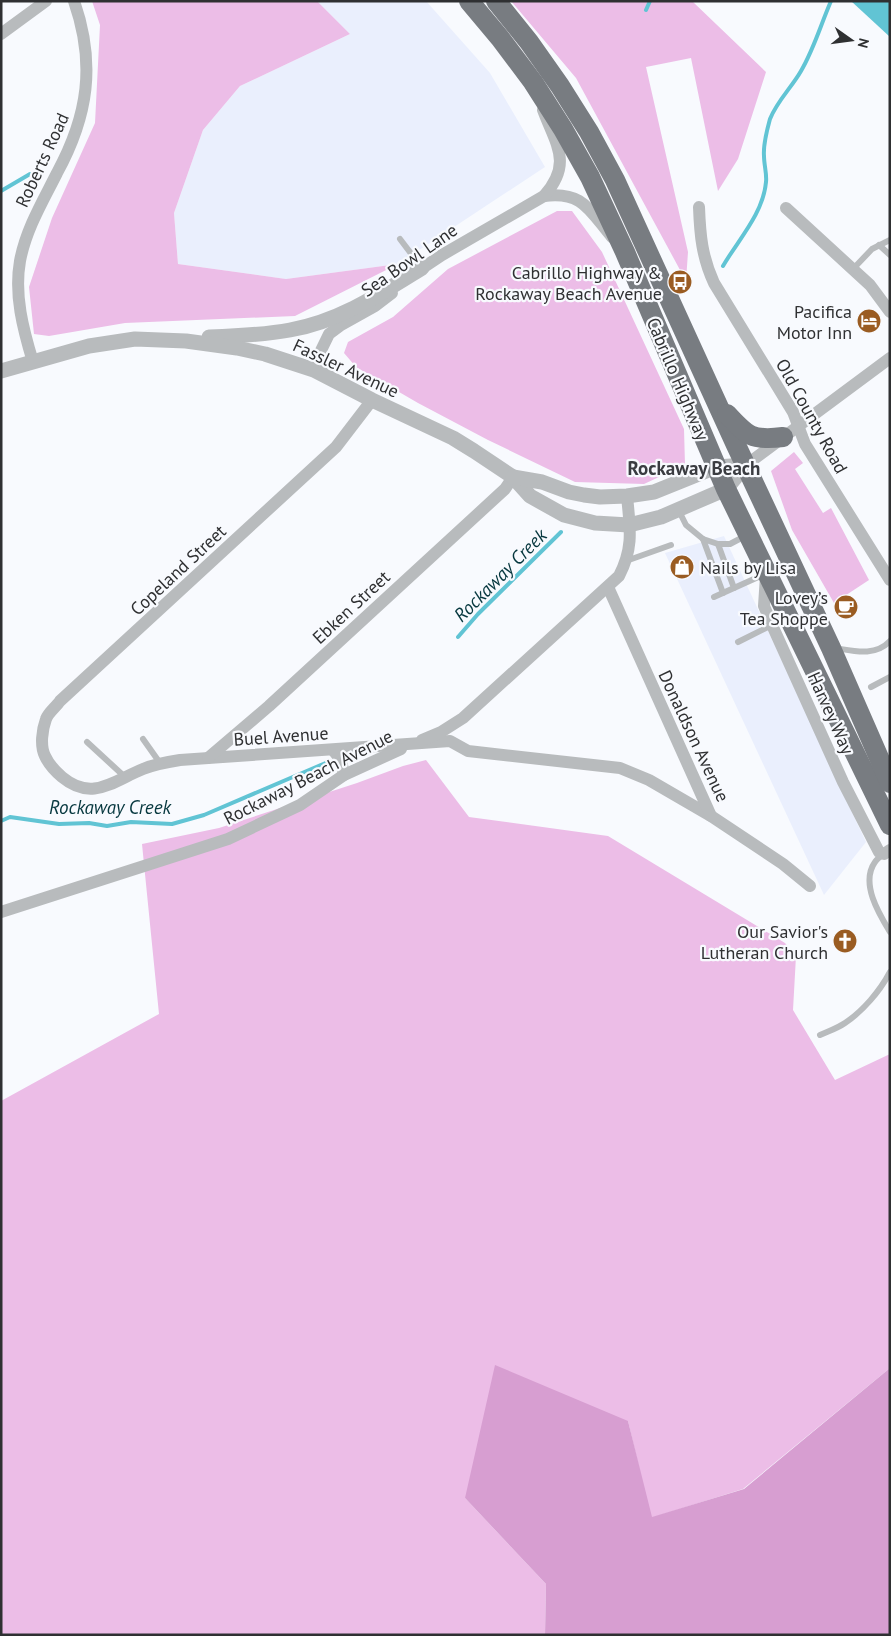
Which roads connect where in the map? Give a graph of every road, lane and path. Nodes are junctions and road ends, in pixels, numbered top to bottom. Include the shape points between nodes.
1 (46, 1) edge
2 (74, 1) edge
3 (469, 1) edge
4 (496, 1) edge
5 (1, 34) edge
6 (532, 82) junction
7 (544, 196) junction
8 (699, 207) dead end
9 (786, 208) dead end
10 (400, 239) dead end
11 (890, 240) edge
12 (879, 245) junction
13 (625, 252) junction
14 (890, 255) edge
15 (422, 268) junction
16 (852, 269) junction
17 (890, 312) edge
18 (162, 339) junction
19 (890, 358) edge
20 (33, 362) junction
21 (312, 369) junction
22 (1, 372) edge
23 (372, 400) junction
24 (717, 404) junction
25 (791, 432) junction
26 (746, 465) junction
27 (716, 467) junction
28 (514, 477) junction
29 (726, 489) junction
30 (627, 496) junction
31 (678, 510) junction
32 (629, 525) junction
33 (748, 535) junction
34 (703, 539) junction
35 (718, 544) junction
36 (671, 545) dead end
37 (626, 561) junction
38 (767, 574) junction
39 (890, 580) edge
40 (608, 588) junction
41 (734, 588) junction
42 (723, 593) junction
43 (714, 597) dead end
44 (772, 625) junction
45 (738, 642) dead end
46 (890, 642) edge
47 (831, 648) junction
48 (890, 677) edge
49 (871, 687) dead end
50 (143, 739) dead end
51 (87, 742) dead end
52 (409, 745) junction
53 (333, 750) junction
54 (208, 758) junction
55 (160, 763) junction
56 (58, 774) joint
57 (344, 775) junction
58 (125, 777) junction
59 (890, 783) edge
60 (711, 816) junction
61 (890, 826) edge
62 (887, 852) edge
63 (810, 886) dead end
64 (1, 912) edge
65 (890, 932) edge
66 (890, 972) edge
67 (820, 1035) dead end

1 - 5 street
2 - 20 street, Roberts Road via 86,62 83,112 28,232 19,271 21,314
3 - 6 highway, Cabrillo Highway
4 - 24 highway, Cabrillo Highway via 555,78 602,155
6 - 7 street, Sea Bowl Lane via 561,161 558,178
6 - 13 highway, Cabrillo Highway via 577,152
7 - 13 street via 563,195 578,199
7 - 15 street, Sea Bowl Lane
8 - 25 street, Old County Road via 700,235 714,284 792,412
9 - 16 street
10 - 15 lane
11 - 12 lane
12 - 14 lane
12 - 16 lane
13 - 27 highway, Cabrillo Highway
15 - 18 street via 360,306 309,326 257,334
15 - 21 street, Sea Bowl Lane via 375,306 333,330 326,337
16 - 17 street via 870,285
18 - 20 street, Fassler Avenue via 104,343
18 - 21 street, Fassler Avenue via 251,350
19 - 25 street
20 - 22 street, Fassler Avenue
21 - 23 street, Fassler Avenue
23 - 28 street, Fassler Avenue via 464,444
23 - 56 street, Copeland Street via 336,447 60,701 46,718 42,738 42,751
24 - 25 highway via 751,436 767,439
24 - 26 highway, Cabrillo Highway
25 - 26 street
25 - 39 street, Old County Road via 805,444
26 - 27 street, Fassler Avenue
26 - 29 street, Fassler Avenue
26 - 47 highway, Cabrillo Highway
27 - 29 highway, Cabrillo Highway
27 - 30 street, Fassler Avenue via 654,492
28 - 30 street, Fassler Avenue via 584,495
28 - 32 street, Fassler Avenue via 530,496 564,515 595,523
28 - 54 street, Ebken Street via 505,489 277,699
29 - 31 street, Fassler Avenue
29 - 33 highway, Cabrillo Highway
30 - 32 street, Rockaway Beach Avenue
31 - 32 street, Fassler Avenue
31 - 34 lane via 686,525
32 - 37 street, Rockaway Beach Avenue
33 - 35 lane via 730,544
33 - 38 highway, Cabrillo Highway
34 - 35 lane
34 - 42 lane
35 - 41 lane
36 - 37 lane
37 - 40 street, Rockaway Beach Avenue
38 - 41 lane
38 - 44 street, Harvey Way via 764,606
38 - 61 highway, Cabrillo Highway
40 - 52 street, Rockaway Beach Avenue via 463,718 441,732
40 - 60 street, Donaldson Avenue
41 - 42 lane
42 - 43 lane
44 - 45 lane
44 - 62 street, Harvey Way via 843,782 879,852
46 - 47 lane via 874,652
47 - 59 highway, Cabrillo Highway
48 - 49 lane
50 - 55 lane
51 - 58 lane
52 - 53 street, Buel Avenue
52 - 57 street, Rockaway Beach Avenue
52 - 60 street, Buel Avenue via 450,741 468,751 620,768 649,780
53 - 54 street, Buel Avenue
53 - 57 street via 341,760
54 - 55 street, Buel Avenue
55 - 58 street, Buel Avenue
56 - 58 street, Buel Avenue via 70,783 90,789
57 - 64 street, Rockaway Beach Avenue via 300,805 228,839
60 - 63 street, Donaldson Avenue
62 - 65 lane via 875,861 870,880 871,894
66 - 67 lane via 858,1014

